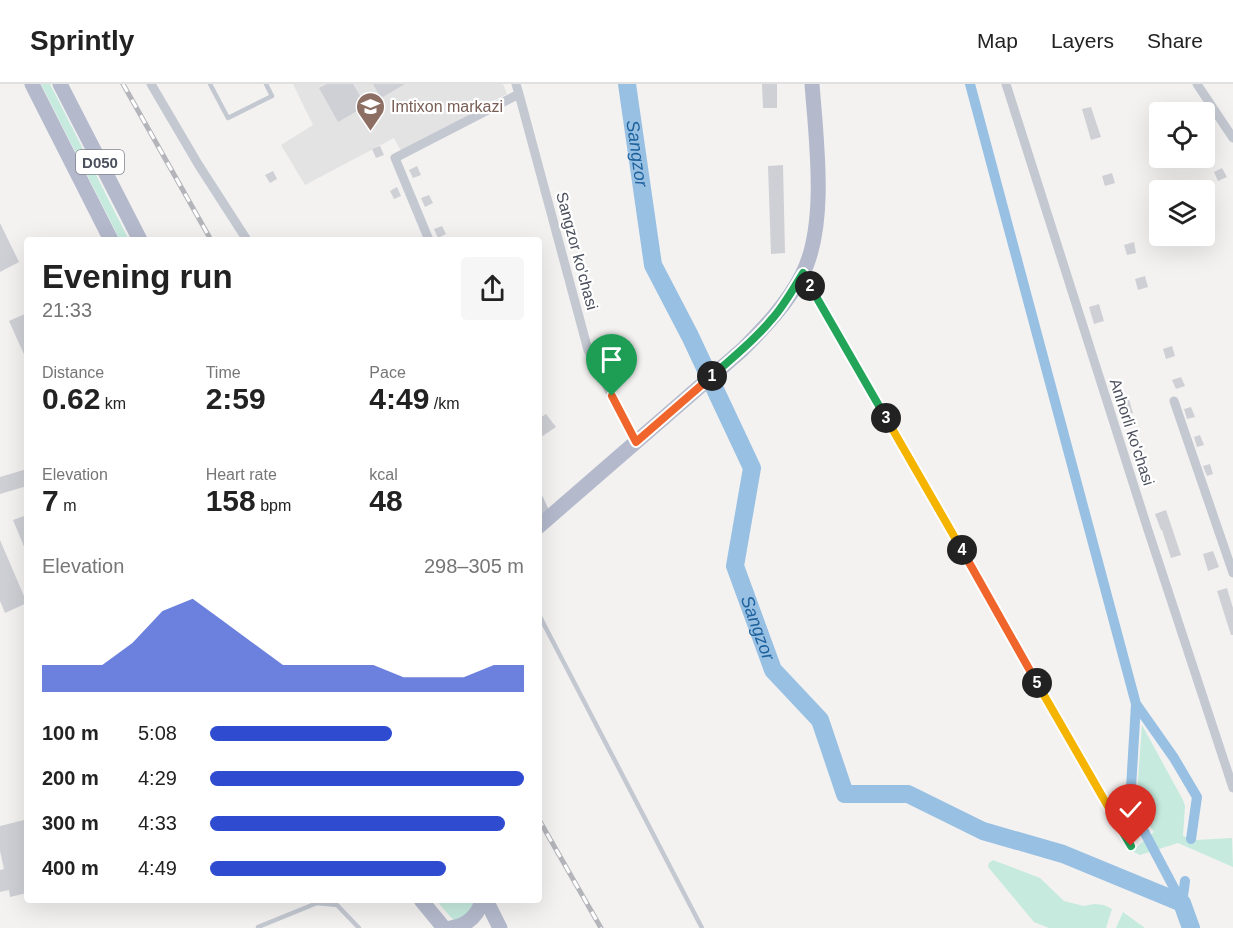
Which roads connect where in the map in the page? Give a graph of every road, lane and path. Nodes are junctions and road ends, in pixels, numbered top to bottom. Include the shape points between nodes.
1 (32, 84) edge
2 (60, 84) edge
3 (151, 84) edge
4 (210, 84) edge
5 (266, 84) edge
6 (812, 84) edge
7 (1006, 84) edge
8 (1197, 84) edge
9 (517, 89) edge
10 (1233, 138) edge
11 (109, 237) edge
12 (138, 237) edge
13 (245, 237) edge
14 (428, 237) edge
15 (803, 273) junction
16 (1174, 401) dead end
17 (636, 442) junction
18 (543, 523) edge
19 (1233, 573) edge
20 (542, 621) edge
21 (1233, 788) edge
22 (1131, 846) dead end
23 (426, 903) edge
24 (482, 903) edge
25 (486, 903) edge
26 (258, 927) edge
27 (447, 927) edge
28 (359, 928) edge
29 (500, 928) edge
30 (702, 928) edge

1 - 11 main road, D050
2 - 12 main road, D050
3 - 13 street
4 - 5 lane via 228,118 272,96
6 - 15 main road via 818,201
7 - 21 street, Anhorli ko'chasi
8 - 10 street
9 - 14 street, Sangzor ko'chasi via 395,159
9 - 17 street, Sangzor ko'chasi via 588,350
15 - 17 main road via 770,322
15 - 22 lane
16 - 19 street
17 - 18 main road
20 - 30 lane
23 - 27 main road
24 - 27 main road via 477,914 462,926
25 - 29 main road
26 - 28 lane via 317,903 337,906

